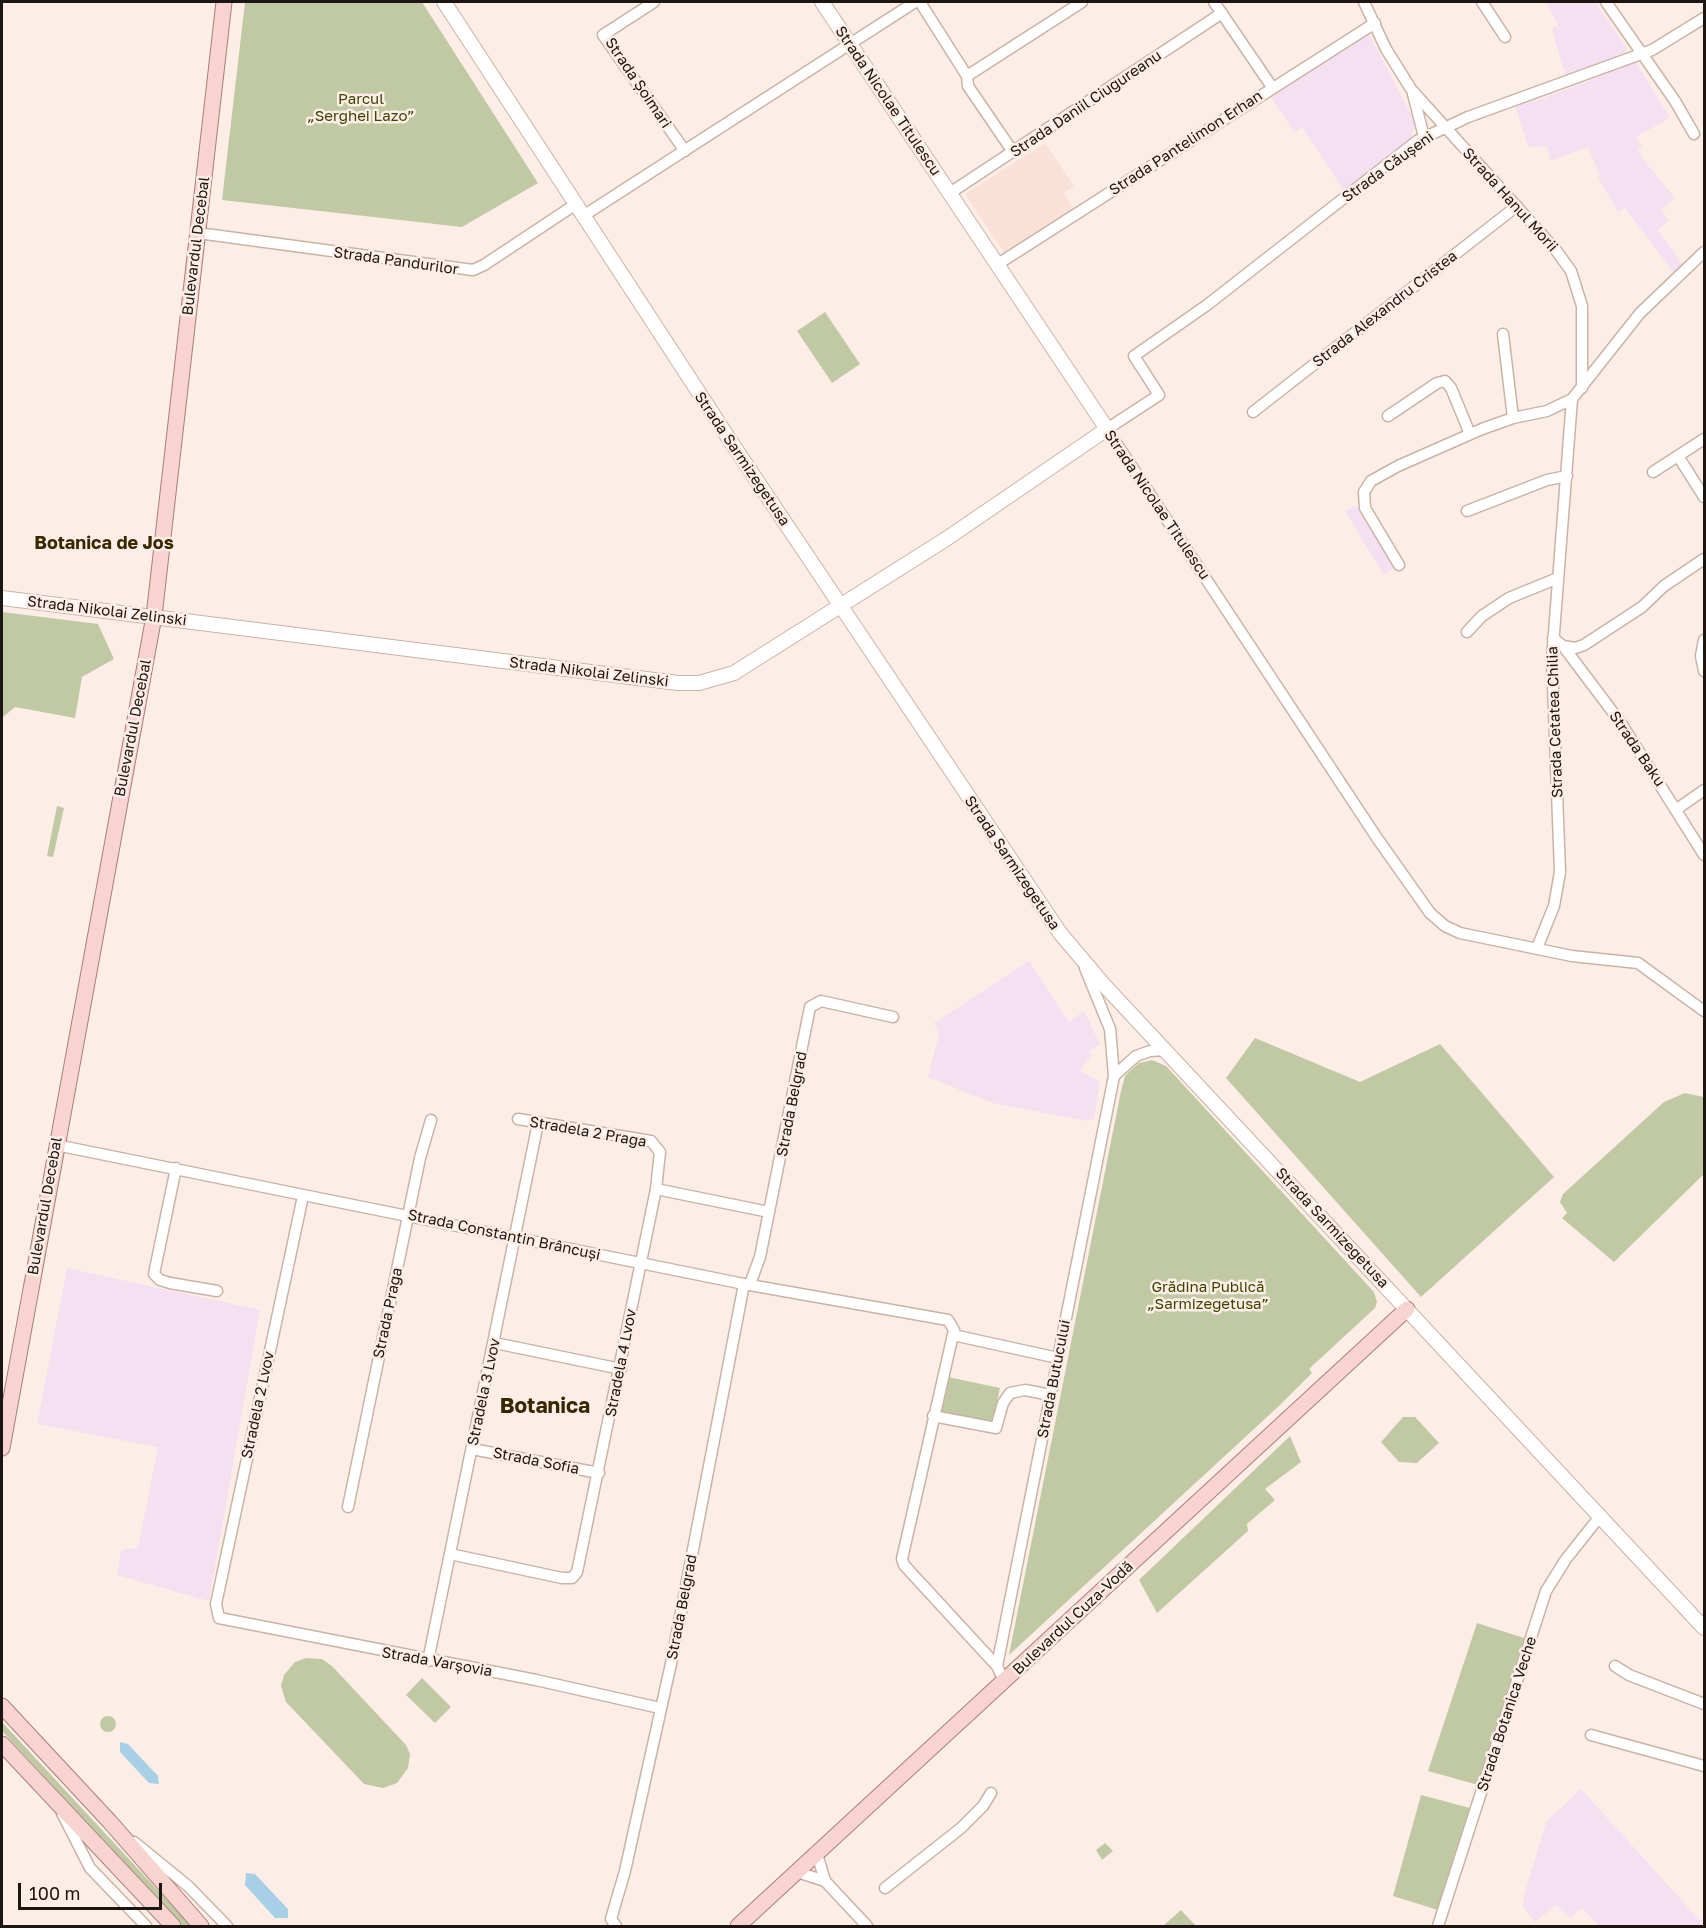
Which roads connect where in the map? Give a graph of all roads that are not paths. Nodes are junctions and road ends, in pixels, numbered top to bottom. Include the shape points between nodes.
1 (224, 2) edge
2 (444, 2) edge
3 (654, 2) edge
4 (822, 2) edge
5 (915, 2) edge
6 (920, 2) edge
7 (1082, 2) edge
8 (1214, 2) edge
9 (1364, 2) edge
10 (1482, 2) edge
11 (1606, 2) edge
12 (1222, 13) junction
13 (1704, 18) edge
14 (1375, 23) junction
15 (1505, 37) dead end
16 (850, 46) junction
17 (1643, 54) junction
18 (967, 76) junction
19 (1272, 87) junction
20 (1411, 89) junction
21 (1445, 127) junction
22 (1694, 134) dead end
23 (1424, 137) junction
24 (685, 151) junction
25 (1013, 152) junction
26 (950, 193) junction
27 (1517, 206) junction
28 (580, 210) junction
29 (198, 233) junction
30 (1704, 252) edge
31 (998, 264) junction
32 (1503, 334) dead end
33 (1582, 388) junction
34 (1572, 399) junction
35 (1253, 412) dead end
36 (1388, 416) dead end
37 (1514, 418) junction
38 (1107, 429) junction
39 (1470, 434) junction
40 (1704, 439) edge
41 (1678, 456) junction
42 (1653, 472) dead end
43 (1567, 476) junction
44 (1704, 496) edge
45 (1467, 511) dead end
46 (1704, 559) edge
47 (1399, 565) dead end
48 (1558, 578) junction
49 (2, 598) edge
50 (840, 605) junction
51 (154, 616) junction
52 (1467, 632) dead end
53 (1553, 638) junction
54 (1704, 640) edge
55 (1563, 646) junction
56 (1704, 671) edge
57 (1704, 790) edge
58 (1677, 809) junction
59 (1704, 855) edge
60 (1537, 948) junction
61 (1080, 958) junction
62 (1704, 1011) edge
63 (893, 1017) dead end
64 (1165, 1050) junction
65 (1114, 1076) junction
66 (518, 1119) dead end
67 (431, 1120) dead end
68 (538, 1123) junction
69 (56, 1145) junction
70 (657, 1146) joint
71 (176, 1168) junction
72 (656, 1190) junction
73 (303, 1196) junction
74 (769, 1212) junction
75 (409, 1215) junction
76 (515, 1237) junction
77 (640, 1263) junction
78 (747, 1284) junction
79 (217, 1291) dead end
80 (1407, 1309) junction
81 (953, 1335) junction
82 (495, 1343) junction
83 (1058, 1358) junction
84 (621, 1370) junction
85 (1051, 1395) junction
86 (933, 1416) junction
87 (2, 1448) edge
88 (472, 1449) junction
89 (599, 1473) junction
90 (348, 1507) dead end
91 (1601, 1515) junction
92 (450, 1554) junction
93 (216, 1613) joint
94 (1704, 1628) edge
95 (428, 1661) junction
96 (997, 1666) junction
97 (1614, 1666) dead end
98 (1004, 1681) junction
99 (2, 1693) edge
100 (1702, 1699) edge
101 (2, 1706) edge
102 (660, 1708) junction
103 (15, 1720) junction
104 (1591, 1735) dead end
105 (2, 1744) edge
106 (1704, 1766) edge
107 (991, 1793) dead end
108 (57, 1805) junction
109 (110, 1822) junction
110 (817, 1854) junction
111 (797, 1872) junction
112 (825, 1881) junction
113 (885, 1888) dead end
114 (146, 1926) edge
115 (172, 1926) edge
116 (201, 1926) edge
117 (227, 1926) edge
118 (616, 1926) edge
119 (738, 1926) edge
120 (867, 1926) edge
121 (1438, 1926) edge

1 - 29 main road, Bulevardul Decebal
2 - 28 main road, Strada Sarmizegetusa
3 - 24 street, Strada Șoimari via 603,35
4 - 16 main road, Strada Nicolae Titulescu
5 - 16 street, Strada Pandurilor
6 - 18 street
7 - 18 street
8 - 12 street
9 - 14 street, Strada Hanul Morii
10 - 15 street
11 - 17 street
12 - 19 street
12 - 25 street, Strada Daniil Ciugureanu
13 - 17 street, Strada Căușeni
14 - 19 street, Strada Pantelimon Erhan
14 - 20 street, Strada Hanul Morii via 1390,57
16 - 24 street, Strada Pandurilor
16 - 26 main road, Strada Nicolae Titulescu
17 - 21 street, Strada Căușeni
17 - 22 street
18 - 25 street via 968,86
19 - 31 street, Strada Pantelimon Erhan
20 - 21 street, Strada Hanul Morii
20 - 23 street
21 - 23 street, Strada Căușeni
21 - 27 street, Strada Hanul Morii
23 - 38 street, Strada Căușeni via 1207,305 1134,356 1160,395
24 - 28 street, Strada Pandurilor
25 - 26 street, Strada Daniil Ciugureanu
26 - 31 main road, Strada Nicolae Titulescu
27 - 33 street, Strada Hanul Morii via 1555,249 1575,280 1582,306
27 - 35 street, Strada Alexandru Cristea
28 - 29 street, Strada Pandurilor via 472,270
28 - 50 main road, Strada Sarmizegetusa
29 - 51 main road, Bulevardul Decebal
30 - 33 street via 1640,313
31 - 38 main road, Strada Nicolae Titulescu
32 - 37 street
33 - 34 street
34 - 37 street via 1547,411
34 - 43 street, Strada Cetatea Chilia
36 - 39 street via 1445,381
37 - 39 street
38 - 50 main road, Strada Nikolai Zelinski via 946,539
38 - 60 street, Strada Nicolae Titulescu via 1418,898 1439,922 1453,930
39 - 47 street via 1398,465 1366,487 1365,508
40 - 41 street
41 - 42 street
41 - 44 street
43 - 45 street via 1540,482
43 - 48 street, Strada Cetatea Chilia
46 - 55 street via 1584,645
48 - 52 street via 1509,598
48 - 53 street, Strada Cetatea Chilia
49 - 51 main road, Strada Nikolai Zelinski
50 - 51 main road, Strada Nikolai Zelinski via 734,673 688,684
50 - 61 main road, Strada Sarmizegetusa
51 - 69 main road, Bulevardul Decebal
53 - 55 street, Strada Baku
53 - 60 street, Strada Cetatea Chilia via 1560,872 1554,906
54 - 56 street
55 - 58 street, Strada Baku via 1621,723
57 - 58 street
58 - 59 street, Strada Baku
60 - 62 street via 1638,963
61 - 64 main road, Strada Sarmizegetusa
61 - 65 street, Strada Butucului via 1110,1029
63 - 74 street, Strada Belgrad via 821,1001 812,1004
64 - 65 street via 1136,1056
64 - 80 main road, Strada Sarmizegetusa
65 - 83 street, Strada Butucului
66 - 68 street, Stradela 2 Praga
67 - 75 street, Strada Praga
68 - 70 street, Stradela 2 Praga
68 - 76 street, Stradela 3 Lvov
69 - 71 street, Strada Constantin Brâncuși
69 - 87 main road, Bulevardul Decebal
70 - 72 street, Stradela 4 Lvov via 660,1161
71 - 73 street, Strada Constantin Brâncuși
71 - 79 street via 154,1274 170,1284
72 - 74 street
72 - 77 street, Stradela 4 Lvov
73 - 75 street, Strada Constantin Brâncuși
73 - 93 street, Stradela 2 Lvov
74 - 78 street, Strada Belgrad via 760,1257
75 - 76 street, Strada Constantin Brâncuși
75 - 90 street, Strada Praga
76 - 77 street, Strada Constantin Brâncuși
76 - 82 street, Stradela 3 Lvov
77 - 78 street, Strada Constantin Brâncuși
77 - 84 street, Stradela 4 Lvov
78 - 81 street, Strada Constantin Brâncuși via 944,1318 952,1323
78 - 102 street, Strada Belgrad
80 - 91 main road, Strada Sarmizegetusa
80 - 98 main road, Bulevardul Cuza-Vodă
81 - 83 street
81 - 86 street
82 - 84 street
82 - 88 street, Stradela 3 Lvov
83 - 85 street, Strada Butucului
84 - 89 street, Stradela 4 Lvov
85 - 86 street via 1025,1390 1010,1393 996,1428
85 - 96 street, Strada Butucului
86 - 96 street via 902,1559
88 - 89 street, Strada Sofia
88 - 92 street, Stradela 3 Lvov
89 - 92 street, Stradela 4 Lvov via 579,1567 572,1578
91 - 94 main road, Strada Sarmizegetusa
91 - 121 street, Strada Botanica Veche via 1546,1591
92 - 95 street, Stradela 3 Lvov
93 - 95 street, Strada Varșovia via 225,1621
95 - 102 street, Strada Varșovia
96 - 98 street
97 - 100 street via 1629,1675
98 - 110 main road, Bulevardul Cuza-Vodă
99 - 103 main road
101 - 103 main road
102 - 118 street, Strada Belgrad via 611,1919
103 - 109 main road
104 - 106 street
105 - 108 main road
107 - 113 street via 962,1828
108 - 114 street via 90,1868
108 - 115 main road
109 - 116 main road
109 - 117 street via 189,1886
110 - 111 main road, Bulevardul Cuza-Vodă
110 - 112 street
111 - 112 street
111 - 119 main road, Bulevardul Cuza-Vodă
112 - 120 street

